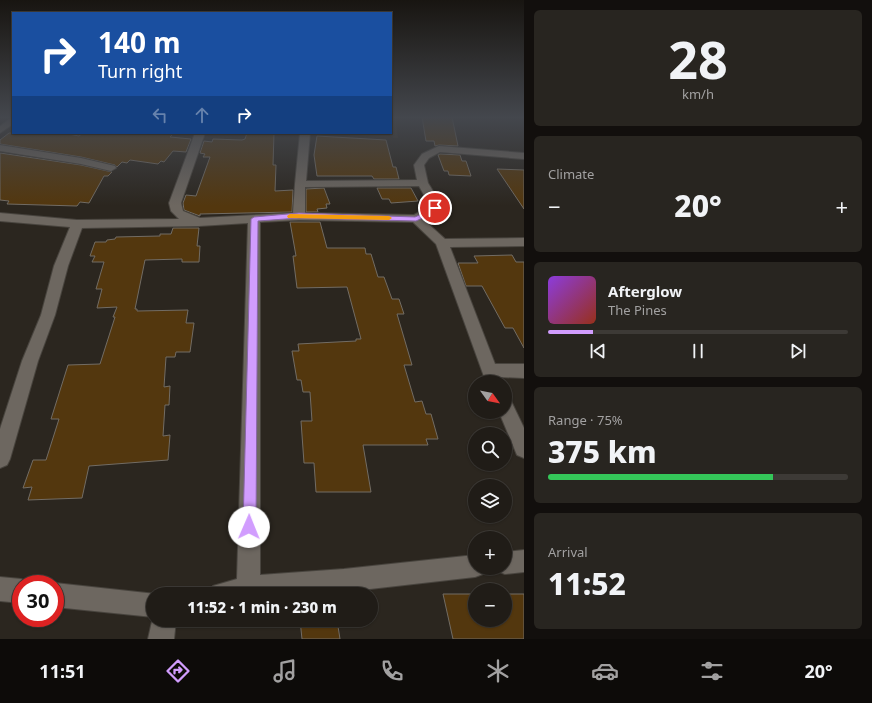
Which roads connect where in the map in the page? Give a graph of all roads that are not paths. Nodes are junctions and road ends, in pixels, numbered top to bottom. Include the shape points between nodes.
1 (195, 147) edge
2 (304, 147) edge
3 (0, 148) edge
4 (524, 156) edge
5 (111, 168) dead end
6 (423, 183) junction
7 (300, 184) junction
8 (299, 216) junction
9 (0, 217) edge
10 (254, 219) junction
11 (416, 219) junction
12 (199, 222) junction
13 (77, 224) junction
14 (524, 242) edge
15 (442, 243) junction
16 (524, 370) edge
17 (492, 375) edge
18 (497, 375) edge
19 (511, 419) edge
20 (524, 449) edge
21 (0, 458) edge
22 (524, 560) edge
23 (512, 562) edge
24 (468, 567) edge
25 (248, 587) edge
26 (262, 587) edge
27 (0, 589) edge
28 (12, 590) edge
29 (64, 596) edge
30 (146, 604) edge
31 (163, 627) edge
32 (161, 639) edge

1 - 12 street via 175,202 175,210 178,214
2 - 7 street
3 - 5 street
4 - 6 street via 439,149 421,160 419,165
6 - 7 street
6 - 11 street via 435,208
7 - 8 street
8 - 10 street
8 - 11 street
9 - 13 street
10 - 12 street
10 - 25 street
11 - 15 street
12 - 13 street
13 - 21 street
14 - 15 street
15 - 17 street
16 - 18 street
19 - 20 street
22 - 23 street
24 - 26 street via 344,581
27 - 28 street
29 - 30 street
31 - 32 street

